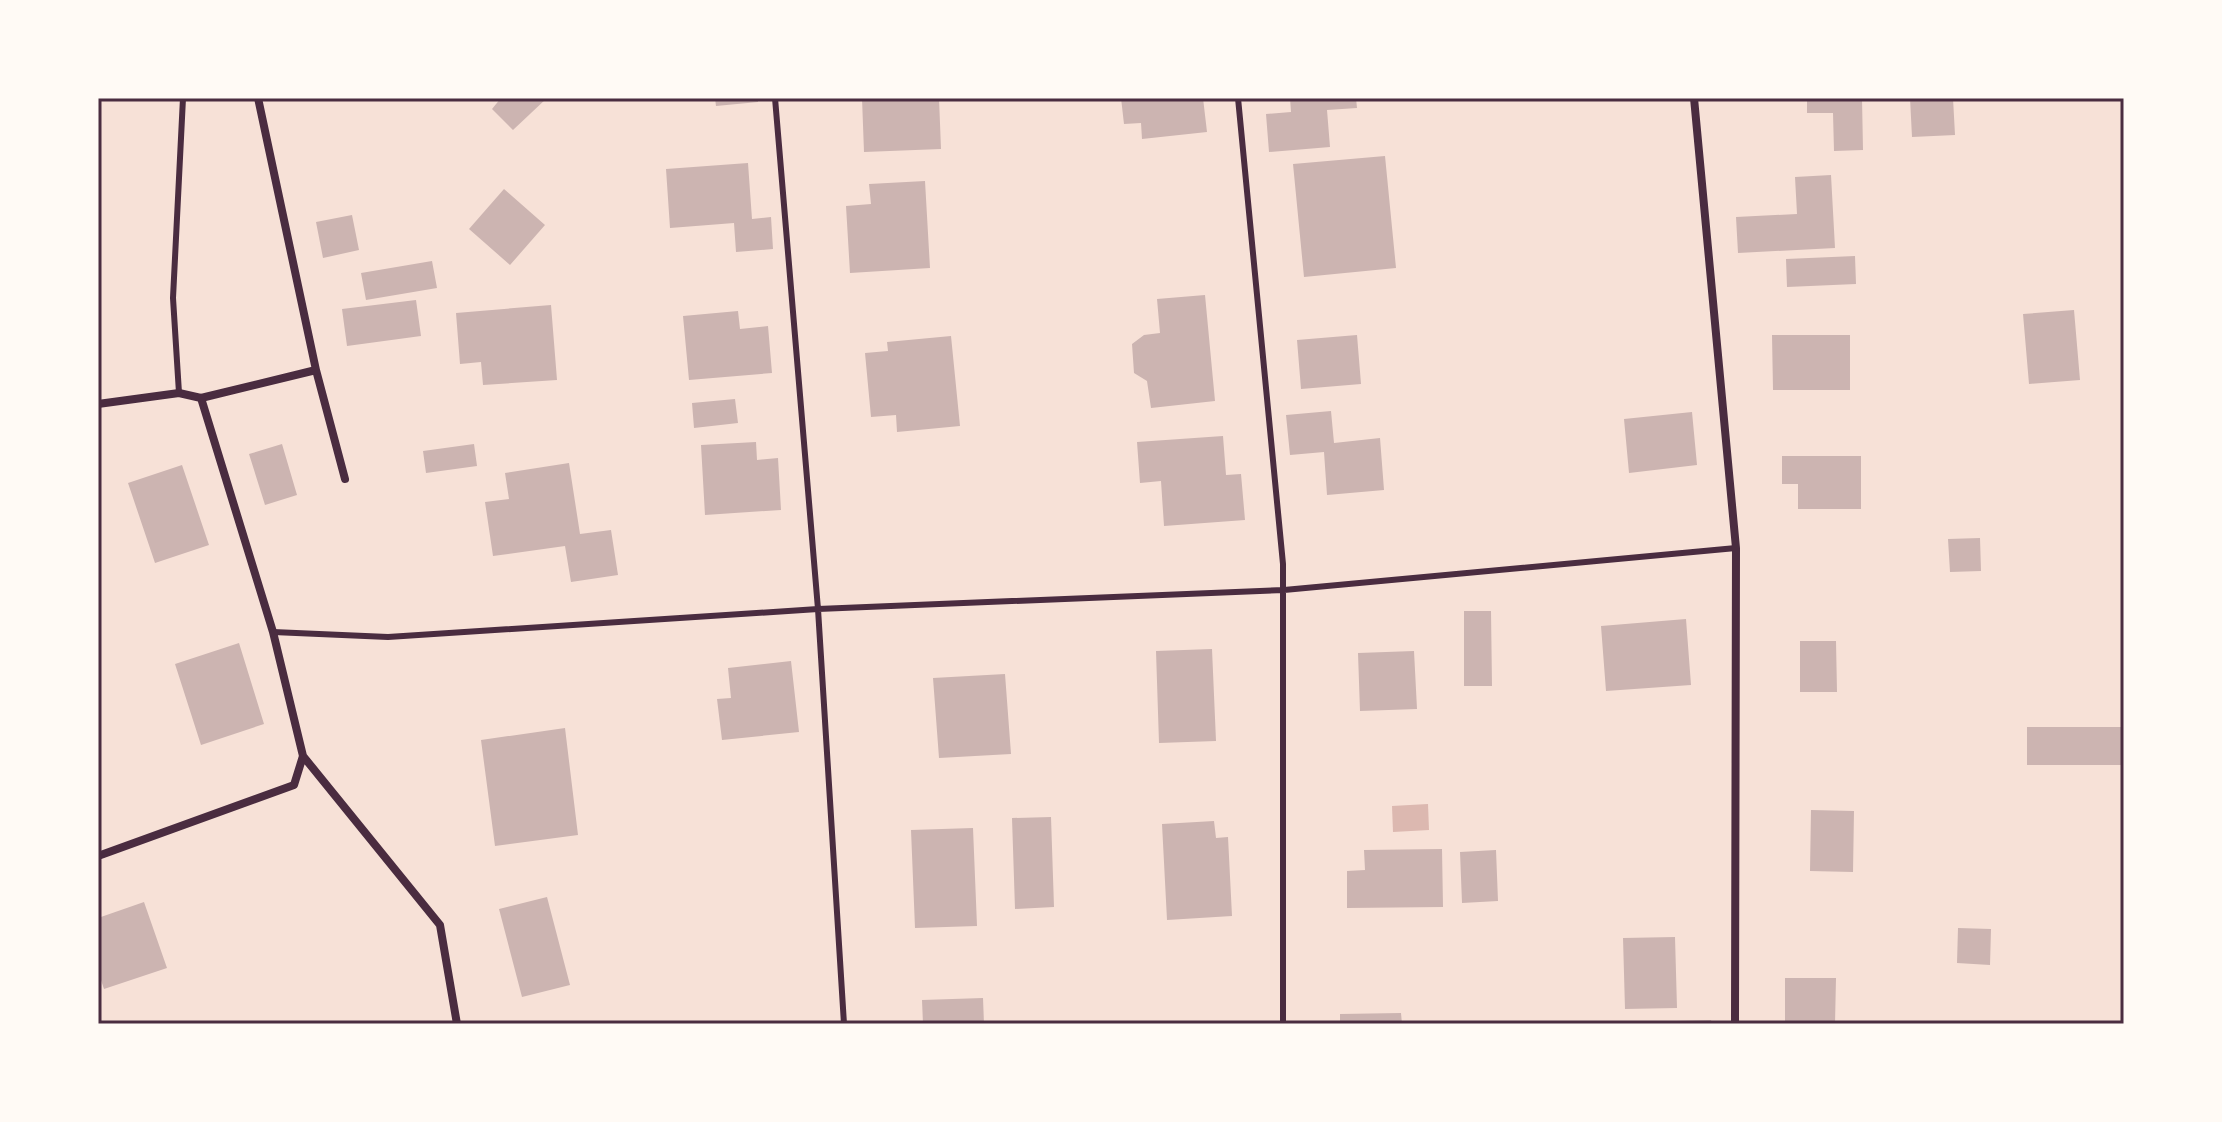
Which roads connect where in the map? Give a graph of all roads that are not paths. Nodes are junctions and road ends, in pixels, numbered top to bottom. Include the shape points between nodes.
1 (183, 98) edge
2 (258, 98) edge
3 (775, 98) edge
4 (1238, 98) edge
5 (1694, 98) edge
6 (316, 370) junction
7 (179, 393) junction
8 (201, 398) junction
9 (98, 404) edge
10 (345, 479) dead end
11 (1736, 548) junction
12 (1284, 590) junction
13 (818, 609) junction
14 (273, 632) junction
15 (303, 756) junction
16 (98, 856) edge
17 (457, 1024) edge
18 (844, 1024) edge
19 (1283, 1024) edge
20 (1735, 1024) edge

1 - 7 lane via 173,298
2 - 6 street
3 - 13 lane
4 - 12 lane
5 - 11 street
6 - 8 street
6 - 10 street
7 - 8 street
7 - 9 street
8 - 14 street
11 - 12 lane
11 - 20 street
12 - 13 lane
12 - 19 lane
13 - 14 lane via 388,637
13 - 18 lane
14 - 15 street
15 - 16 street via 294,785
15 - 17 street via 440,925

